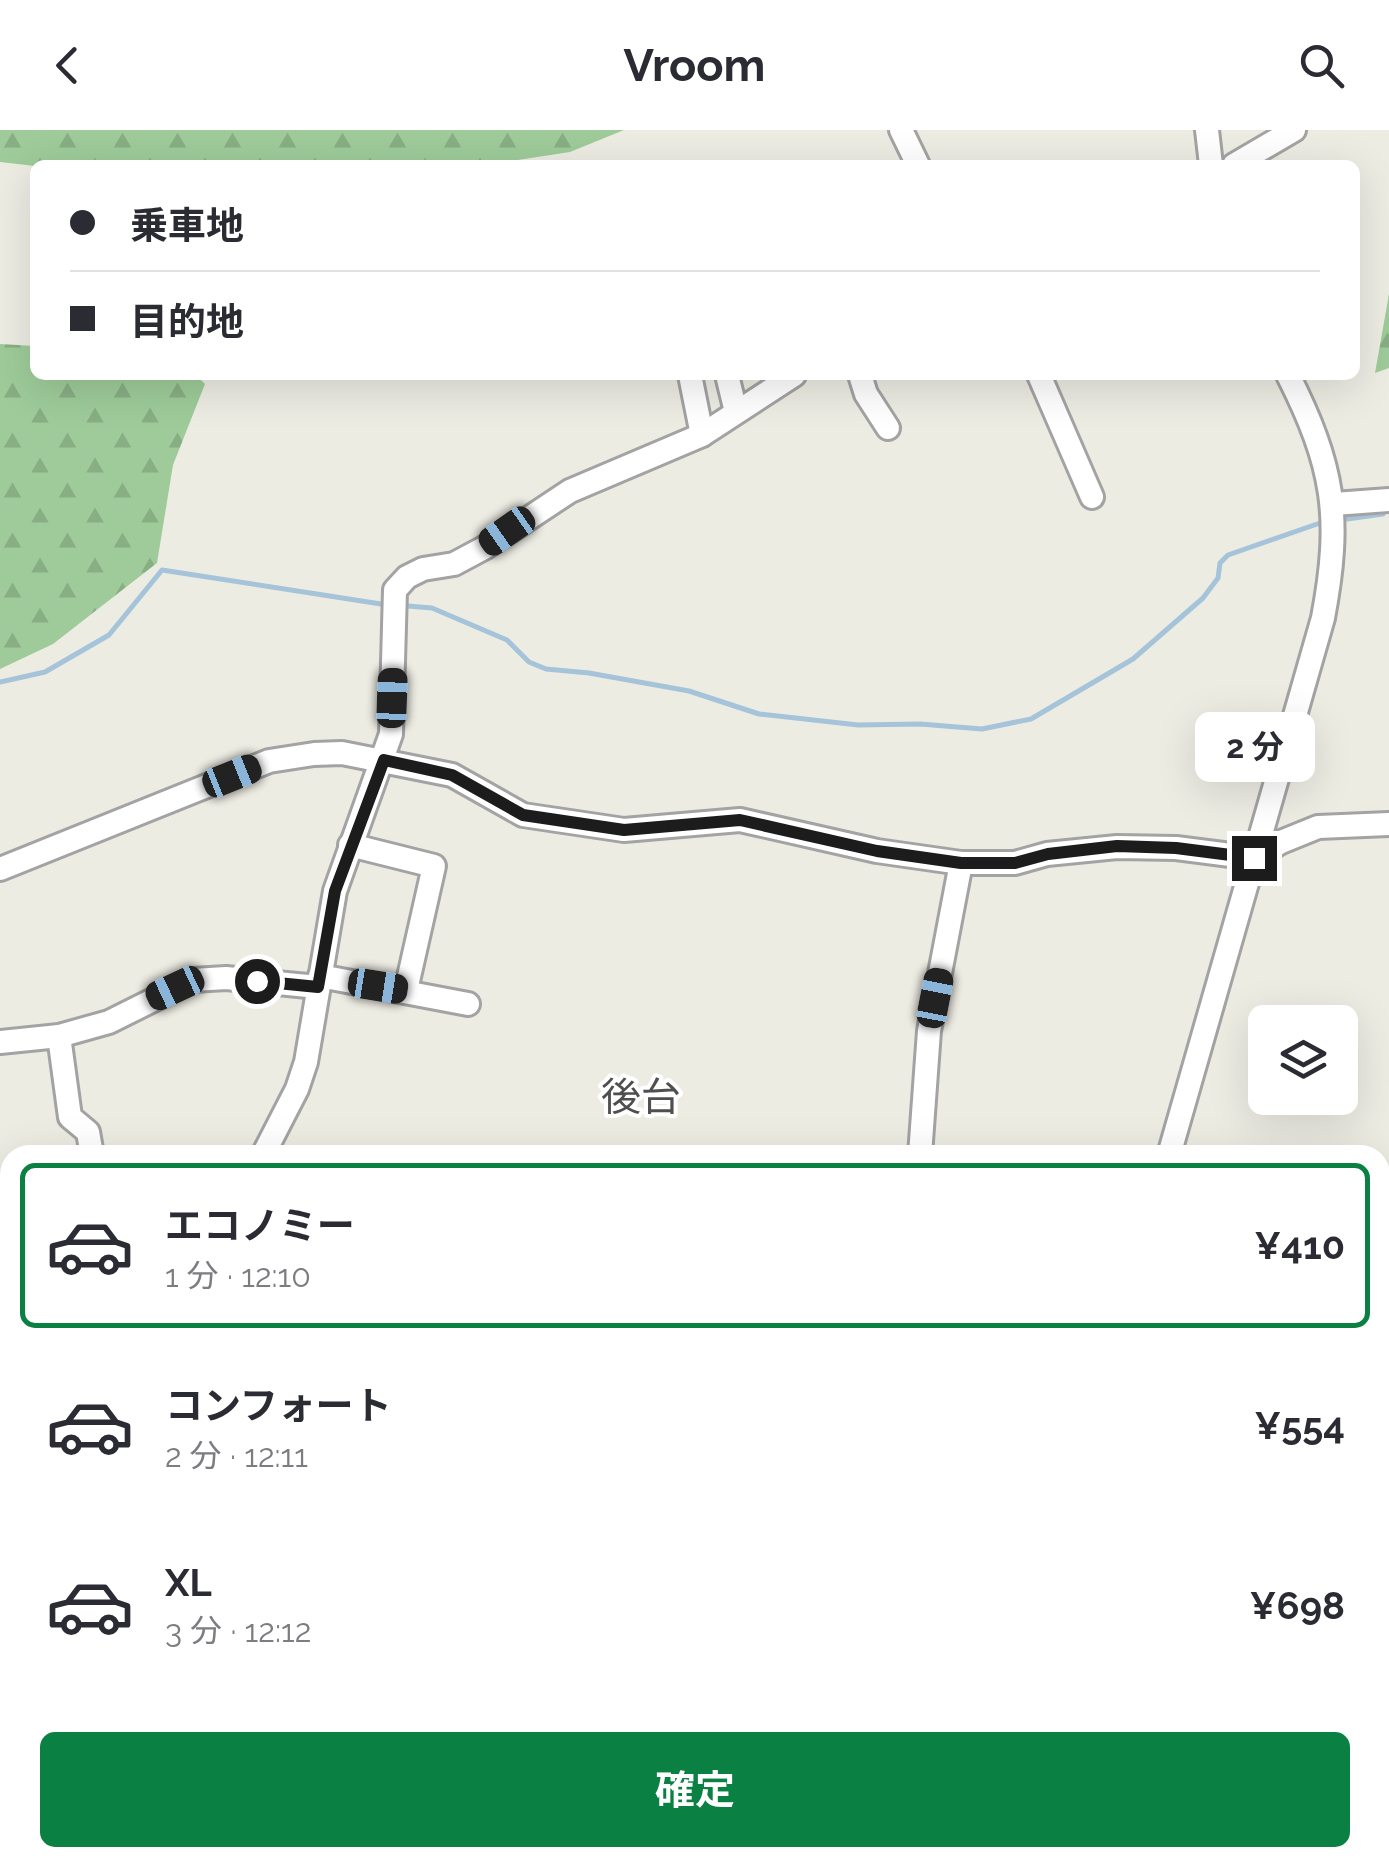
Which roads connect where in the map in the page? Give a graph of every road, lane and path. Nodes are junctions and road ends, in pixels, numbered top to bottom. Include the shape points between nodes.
1 (901, 130) edge
2 (1207, 130) edge
3 (1294, 130) edge
4 (916, 160) edge
5 (1211, 160) edge
6 (1243, 160) edge
7 (691, 380) edge
8 (729, 380) edge
9 (786, 380) edge
10 (862, 380) edge
11 (1041, 380) edge
12 (1290, 380) edge
13 (736, 412) junction
14 (888, 428) dead end
15 (702, 435) junction
16 (1092, 497) dead end
17 (1389, 500) edge
18 (1334, 504) junction
19 (384, 760) junction
20 (1389, 824) edge
21 (350, 845) junction
22 (1254, 858) junction
23 (961, 863) junction
24 (0, 870) edge
25 (319, 982) junction
26 (406, 990) junction
27 (468, 1004) dead end
28 (58, 1036) junction
29 (0, 1042) edge
30 (90, 1145) edge
31 (268, 1145) edge
32 (921, 1145) edge
33 (1172, 1145) edge

1 - 4 street
2 - 5 street
3 - 6 street
7 - 15 street
8 - 13 street
9 - 13 street
10 - 14 street
11 - 16 street
12 - 18 street via 1310,419
13 - 15 street
15 - 19 street via 570,491 454,564 407,577 395,590
17 - 18 street
18 - 22 street via 1323,618
19 - 21 street
19 - 23 street via 452,775 523,815 624,830 740,820
19 - 24 street via 342,753 269,762
20 - 22 street via 1318,827
21 - 25 street
21 - 26 street via 434,866
22 - 23 street via 1117,846 1015,863
22 - 33 street
23 - 32 street via 929,1031
25 - 26 street
25 - 28 street via 193,980 109,1022
25 - 31 street via 306,1062
26 - 27 street
28 - 29 street
28 - 30 street via 70,1117 88,1132

